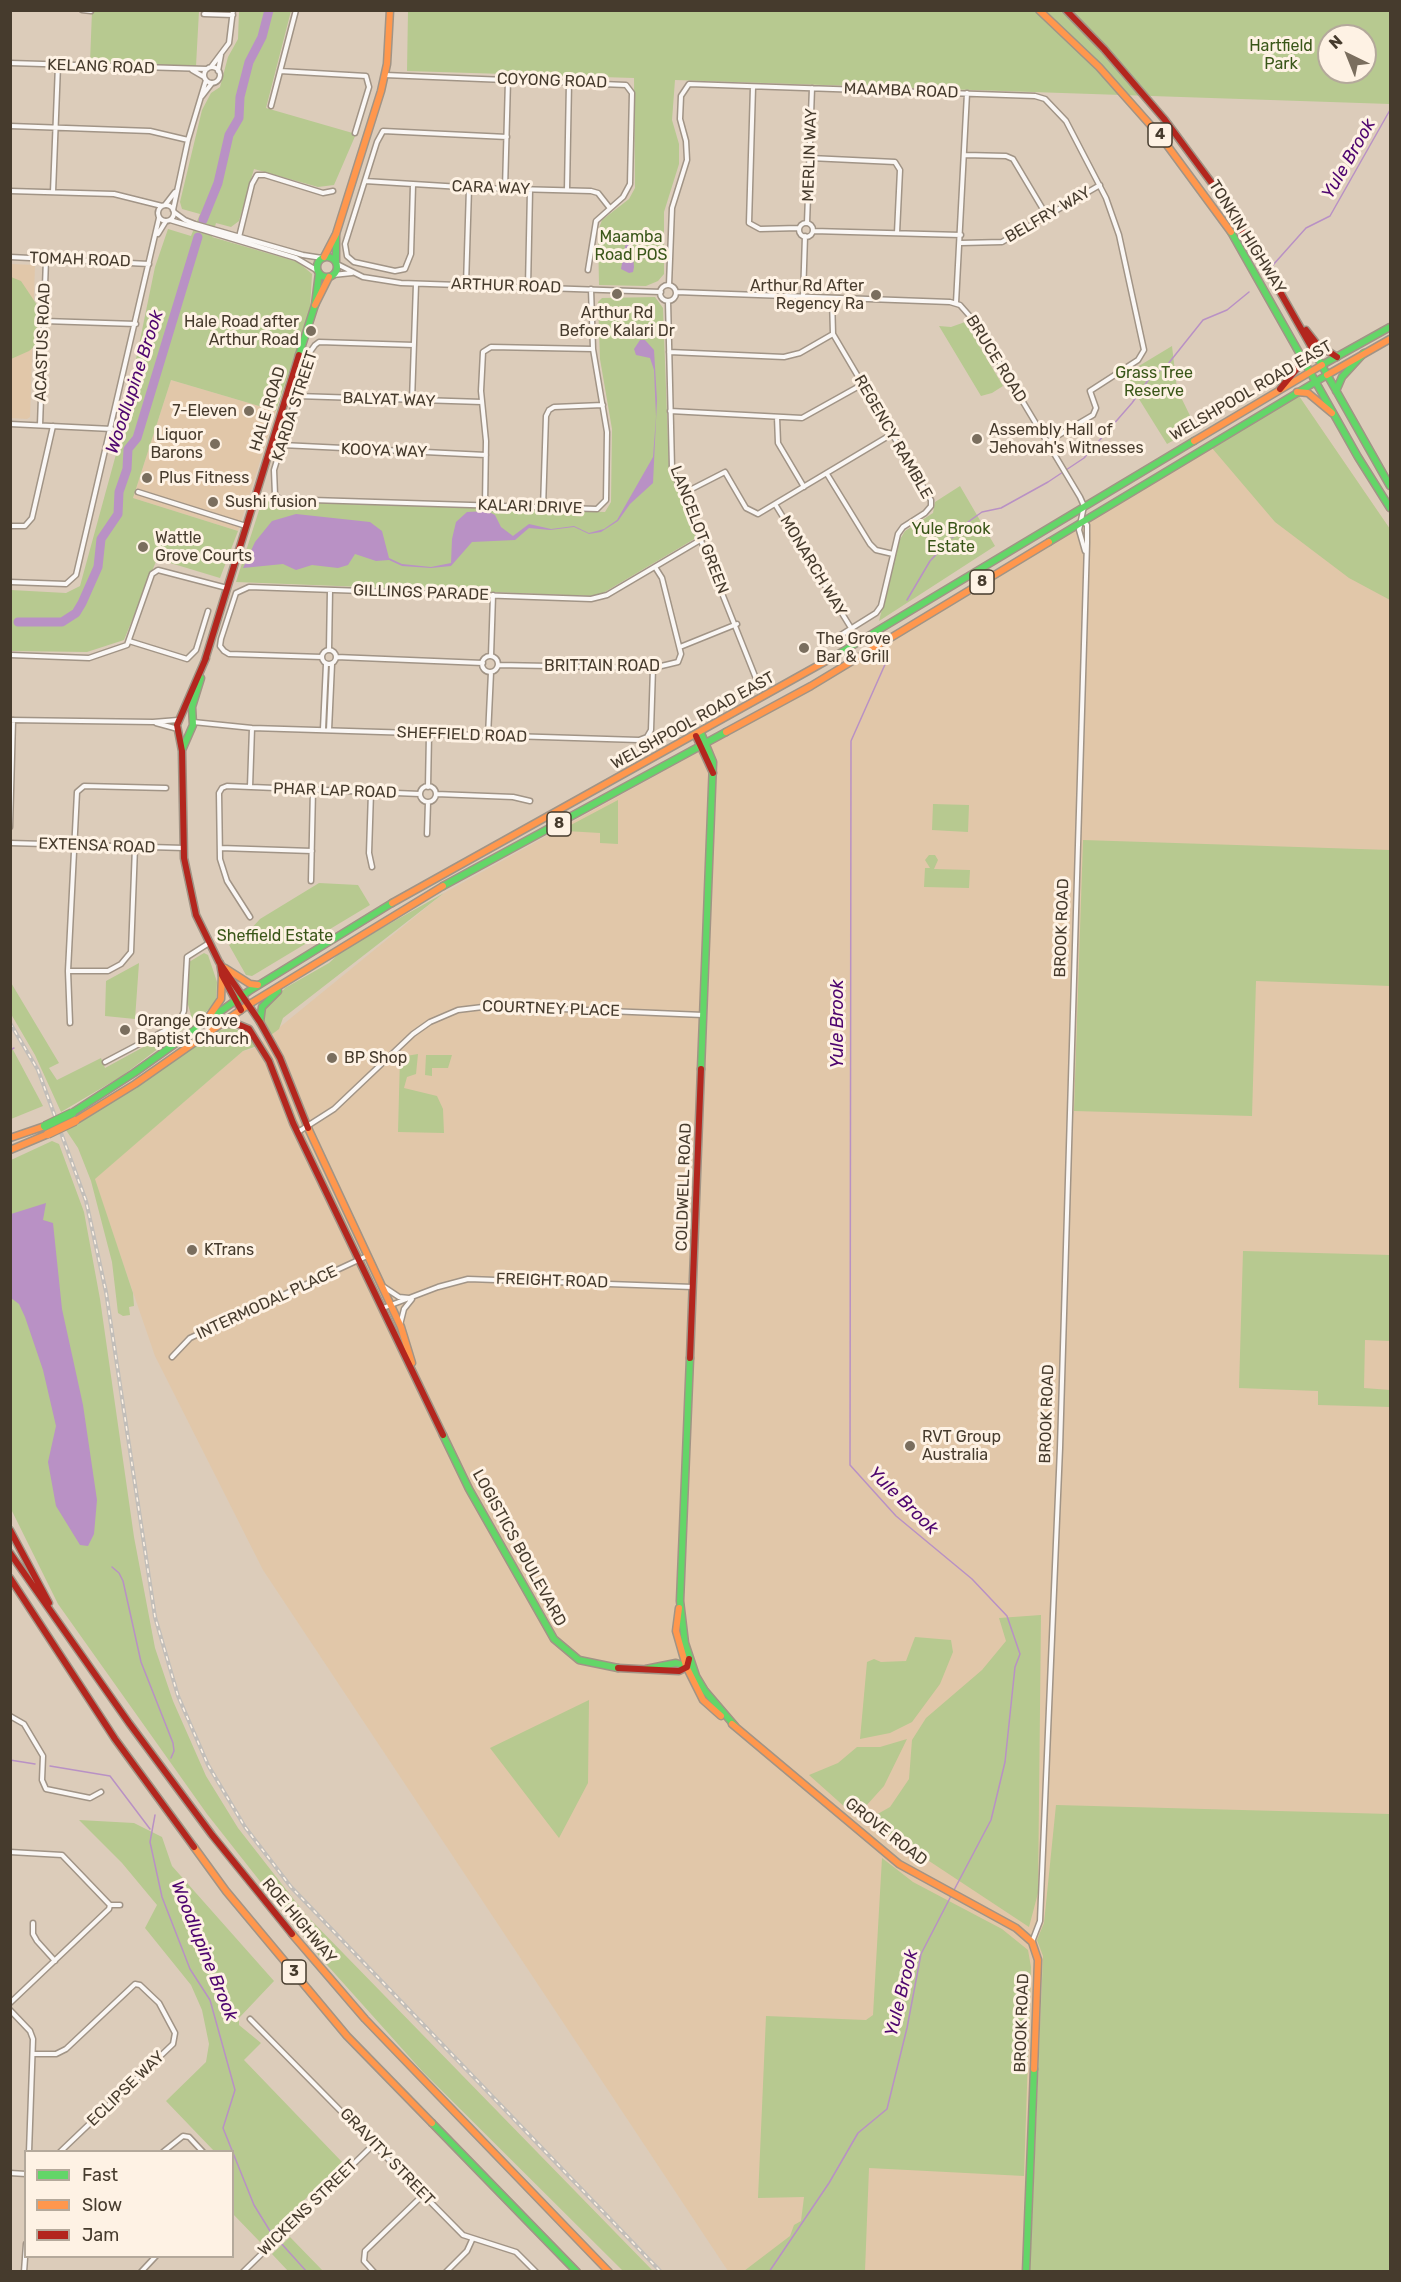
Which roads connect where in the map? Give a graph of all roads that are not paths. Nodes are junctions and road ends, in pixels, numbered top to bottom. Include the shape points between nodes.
1 (82, 10) edge
2 (296, 10) edge
3 (390, 10) edge
4 (1039, 10) edge
5 (1066, 10) edge
6 (91, 11) edge
7 (233, 13) edge
8 (204, 14) dead end
9 (221, 55) junction
10 (10, 63) edge
11 (58, 65) junction
12 (209, 68) junction
13 (192, 70) junction
14 (218, 71) junction
15 (280, 71) junction
16 (385, 75) junction
17 (205, 78) junction
18 (508, 80) junction
19 (569, 82) junction
20 (212, 83) junction
21 (753, 87) junction
22 (812, 88) junction
23 (967, 93) junction
24 (202, 96) junction
25 (271, 106) dead end
26 (10, 126) edge
27 (56, 128) junction
28 (355, 133) dead end
29 (507, 135) junction
30 (188, 140) junction
31 (964, 155) junction
32 (810, 158) junction
33 (365, 181) junction
34 (413, 185) junction
35 (1100, 185) junction
36 (469, 188) junction
37 (505, 189) junction
38 (10, 190) edge
39 (531, 190) junction
40 (567, 190) junction
41 (176, 191) junction
42 (333, 191) dead end
43 (53, 192) junction
44 (145, 203) junction
45 (164, 206) junction
46 (609, 207) junction
47 (174, 211) junction
48 (159, 216) junction
49 (1047, 216) junction
50 (168, 221) junction
51 (807, 223) junction
52 (799, 228) junction
53 (813, 231) junction
54 (897, 233) junction
55 (336, 234) junction
56 (961, 235) junction
57 (805, 236) junction
58 (156, 237) junction
59 (239, 238) junction
60 (961, 243) junction
61 (323, 257) junction
62 (10, 258) edge
63 (46, 259) junction
64 (337, 263) junction
65 (149, 264) junction
66 (588, 270) dead end
67 (318, 272) junction
68 (352, 273) junction
69 (331, 276) junction
70 (416, 284) junction
71 (466, 285) junction
72 (669, 285) junction
73 (528, 287) junction
74 (591, 289) junction
75 (661, 292) junction
76 (676, 292) junction
77 (803, 297) junction
78 (832, 298) junction
79 (668, 301) junction
80 (956, 303) junction
81 (315, 305) junction
82 (1293, 316) junction
83 (44, 321) junction
84 (136, 324) junction
85 (1390, 327) edge
86 (833, 334) junction
87 (1390, 339) edge
88 (414, 345) junction
89 (593, 349) junction
90 (669, 352) junction
91 (1364, 353) junction
92 (1302, 356) junction
93 (1337, 357) junction
94 (1322, 365) junction
95 (1311, 371) junction
96 (1327, 375) junction
97 (1316, 381) junction
98 (863, 384) junction
99 (1297, 392) junction
100 (1336, 392) junction
101 (1275, 395) junction
102 (297, 396) junction
103 (412, 401) junction
104 (482, 402) junction
105 (603, 405) junction
106 (670, 411) junction
107 (777, 417) junction
108 (1337, 418) junction
109 (10, 424) edge
110 (40, 425) junction
111 (53, 426) junction
112 (112, 429) junction
113 (892, 434) junction
114 (1047, 442) junction
115 (282, 445) junction
116 (486, 454) junction
117 (827, 474) junction
118 (1390, 486) edge
119 (804, 487) junction
120 (138, 492) dead end
121 (682, 494) junction
122 (275, 495) joint
123 (775, 504) junction
124 (485, 505) junction
125 (1084, 506) junction
126 (543, 507) junction
127 (1390, 508) edge
128 (1083, 521) junction
129 (10, 526) edge
130 (246, 526) junction
131 (702, 539) junction
132 (893, 554) junction
133 (656, 567) junction
134 (10, 582) edge
135 (227, 588) junction
136 (330, 590) junction
137 (494, 595) junction
138 (208, 611) dead end
139 (736, 624) junction
140 (851, 628) junction
141 (129, 640) junction
142 (828, 643) dead end
143 (680, 647) junction
144 (329, 650) junction
145 (10, 655) edge
146 (491, 656) junction
147 (322, 657) junction
148 (336, 657) junction
149 (483, 663) junction
150 (326, 664) junction
151 (332, 664) junction
152 (498, 665) junction
153 (653, 668) junction
154 (491, 672) junction
155 (805, 674) junction
156 (325, 680) junction
157 (331, 680) junction
158 (758, 681) dead end
159 (811, 686) junction
160 (327, 706) junction
161 (12, 720) edge
162 (153, 722) junction
163 (185, 725) junction
164 (252, 728) junction
165 (326, 730) junction
166 (429, 734) junction
167 (698, 735) junction
168 (488, 736) junction
169 (703, 746) junction
170 (11, 773) edge
171 (250, 787) junction
172 (428, 787) junction
173 (166, 788) dead end
174 (314, 789) junction
175 (372, 792) junction
176 (420, 794) junction
177 (436, 794) junction
178 (530, 801) dead end
179 (428, 802) junction
180 (10, 826) edge
181 (427, 834) dead end
182 (10, 843) edge
183 (75, 846) junction
184 (135, 847) junction
185 (184, 848) junction
186 (220, 848) junction
187 (312, 851) junction
188 (372, 867) dead end
189 (311, 880) dead end
190 (250, 917) dead end
191 (209, 943) junction
192 (335, 952) junction
193 (221, 968) junction
194 (68, 971) junction
195 (258, 985) junction
196 (239, 998) junction
197 (248, 1005) junction
198 (241, 1010) junction
199 (703, 1015) junction
200 (206, 1021) junction
201 (260, 1022) junction
202 (70, 1023) dead end
203 (219, 1025) junction
204 (105, 1062) dead end
205 (74, 1117) junction
206 (308, 1128) junction
207 (46, 1130) junction
208 (298, 1132) junction
209 (10, 1138) edge
210 (10, 1150) edge
211 (363, 1258) junction
212 (378, 1279) junction
213 (693, 1287) junction
214 (414, 1297) junction
215 (390, 1305) junction
216 (382, 1309) junction
217 (400, 1326) junction
218 (172, 1357) dead end
219 (418, 1381) junction
220 (10, 1530) edge
221 (10, 1553) edge
222 (10, 1578) edge
223 (680, 1601) joint
224 (68, 1639) junction
225 (685, 1668) junction
226 (10, 1716) edge
227 (735, 1726) junction
228 (100, 1792) dead end
229 (10, 1852) edge
230 (110, 1905) junction
231 (120, 1905) dead end
232 (33, 1923) dead end
233 (1032, 1942) junction
234 (55, 1961) junction
235 (10, 2003) edge
236 (10, 2010) edge
237 (250, 2019) dead end
238 (33, 2054) junction
239 (374, 2144) junction
240 (29, 2150) edge
241 (61, 2150) edge
242 (164, 2150) edge
243 (202, 2150) edge
244 (423, 2195) junction
245 (472, 2240) junction
246 (154, 2258) edge
247 (141, 2271) edge
248 (243, 2271) edge
249 (374, 2271) edge
250 (446, 2271) edge
251 (536, 2271) edge
252 (577, 2271) edge
253 (609, 2271) edge
254 (1026, 2271) edge

1 - 6 street
2 - 15 street
3 - 16 main road
4 - 92 main road, TONKIN HIGHWAY / 4 via 1099,67 1194,179 1250,261
5 - 82 main road, TONKIN HIGHWAY / 4 via 1104,49 1186,148 1251,244
7 - 8 street
7 - 9 street via 232,35
9 - 12 street
9 - 14 street
10 - 11 street, KELANG ROAD
11 - 13 street, KELANG ROAD
11 - 27 street
12 - 13 street, KELANG ROAD
12 - 14 street
12 - 17 street
13 - 17 street, KELANG ROAD
14 - 20 street via 219,78
15 - 25 street
15 - 28 street via 366,76 369,87
16 - 18 street, COYONG ROAD
16 - 55 main road
17 - 20 street, KELANG ROAD
17 - 24 street
18 - 19 street, COYONG ROAD
18 - 29 street
19 - 40 street
19 - 46 street, COYONG ROAD via 620,83 632,93 630,184 623,197
20 - 24 street
21 - 22 street, MAAMBA ROAD
21 - 52 street via 750,224 760,229
21 - 72 street, MAAMBA ROAD via 689,84 682,90 680,119 687,159 672,208
22 - 23 street, MAAMBA ROAD
22 - 32 street, MERLIN WAY
23 - 31 street, BRUCE ROAD
23 - 35 street, MAAMBA ROAD via 1045,99 1066,121
24 - 30 street
26 - 27 street
27 - 30 street via 150,131
27 - 43 street
29 - 33 street via 383,131
29 - 37 street
30 - 41 street
31 - 49 street via 1013,159
31 - 56 street, BRUCE ROAD
32 - 51 street, MERLIN WAY
32 - 54 street via 895,162 900,170
33 - 34 street, CARA WAY
33 - 34 street via 345,251 354,262 395,270 405,269 410,260
34 - 36 street, CARA WAY
35 - 49 street, BELFRY WAY
35 - 114 street, MAAMBA ROAD via 1119,235 1144,350 1138,360 1090,391 1096,408 1093,415
36 - 37 street, CARA WAY
36 - 71 street
37 - 39 street, CARA WAY
38 - 43 street
39 - 40 street, CARA WAY
39 - 73 street
40 - 46 street, CARA WAY via 591,191
41 - 45 street
41 - 47 street
42 - 59 street via 323,193 257,175
43 - 44 street via 114,194
44 - 45 street
44 - 48 street
45 - 47 street
45 - 48 street
46 - 66 street, COYONG ROAD via 593,228
47 - 50 street
47 - 59 street via 185,220
48 - 50 street
48 - 58 street
49 - 60 street, BELFRY WAY via 1002,242
50 - 58 street
50 - 59 street
51 - 52 street
51 - 53 street
52 - 57 street
53 - 54 street
53 - 57 street
54 - 56 street
55 - 61 main road
55 - 64 main road
56 - 60 street, BRUCE ROAD
57 - 77 street
58 - 65 street
59 - 61 street
59 - 67 street via 300,260
60 - 80 street, BRUCE ROAD
61 - 64 main road via 331,257
61 - 67 main road via 318,262
62 - 63 street, TOMAH ROAD
63 - 65 street, TOMAH ROAD
63 - 83 street, ACASTUS ROAD
64 - 68 street, ARTHUR ROAD
64 - 69 main road
65 - 84 street
67 - 69 main road
67 - 81 main road, HALE ROAD
68 - 69 street, ARTHUR ROAD
68 - 70 street, ARTHUR ROAD via 378,281
69 - 81 main road, HALE ROAD
70 - 71 street, ARTHUR ROAD
70 - 88 street
71 - 73 street, ARTHUR ROAD
72 - 75 street
72 - 76 street
73 - 74 street, ARTHUR ROAD
74 - 75 street, ARTHUR ROAD
74 - 89 street, KALARI DRIVE
75 - 79 street
76 - 77 street
76 - 79 street
77 - 78 street
78 - 80 street
78 - 86 street, REGENCY RAMBLE
79 - 90 street, LANCELOT GREEN
80 - 114 street, BRUCE ROAD via 968,311
81 - 130 main road, HALE ROAD
82 - 93 main road via 1317,344
82 - 94 main road, TONKIN HIGHWAY / 4
83 - 84 street
83 - 110 street, ACASTUS ROAD
84 - 112 street
85 - 93 main road, WELSHPOOL ROAD EAST / 8
86 - 90 street via 800,353 784,357
86 - 98 street, REGENCY RAMBLE
87 - 91 main road, WELSHPOOL ROAD EAST / 8
88 - 102 street, KARDA STREET via 319,342 310,350
88 - 103 street
89 - 104 street via 488,348 483,352
89 - 105 street, KALARI DRIVE
90 - 106 street, LANCELOT GREEN
91 - 96 main road, WELSHPOOL ROAD EAST / 8
91 - 100 main road via 1342,377
92 - 95 main road, TONKIN HIGHWAY / 4
92 - 101 main road via 1299,366
93 - 94 main road, WELSHPOOL ROAD EAST / 8
94 - 95 main road, WELSHPOOL ROAD EAST / 8
94 - 96 main road, TONKIN HIGHWAY / 4
95 - 97 main road, TONKIN HIGHWAY / 4
95 - 101 main road, WELSHPOOL ROAD EAST / 8
96 - 97 main road, WELSHPOOL ROAD EAST / 8
96 - 100 main road, TONKIN HIGHWAY / 4
97 - 99 main road, WELSHPOOL ROAD EAST / 8
97 - 108 main road, TONKIN HIGHWAY / 4
98 - 107 street via 810,416
98 - 113 street, REGENCY RAMBLE
99 - 108 main road via 1308,393
99 - 128 main road, WELSHPOOL ROAD EAST / 8
100 - 118 main road, TONKIN HIGHWAY / 4
101 - 125 main road, WELSHPOOL ROAD EAST / 8
102 - 103 street, BALYAT WAY
102 - 115 street, KARDA STREET
103 - 104 street, BALYAT WAY
104 - 116 street
105 - 126 street via 554,406 549,410
105 - 126 street, KALARI DRIVE via 607,432 606,500 597,509
106 - 107 street
106 - 121 street, LANCELOT GREEN via 672,468
107 - 119 street via 778,443
108 - 127 main road, TONKIN HIGHWAY / 4
109 - 110 street
110 - 111 street
111 - 112 street
111 - 129 street via 32,518 25,526
112 - 134 street via 73,581
113 - 117 street
113 - 132 street, REGENCY RAMBLE via 931,500 925,513 900,530
114 - 125 street, BRUCE ROAD
115 - 116 street, KOOYA WAY
115 - 122 street, KARDA STREET via 274,470
116 - 124 street
117 - 119 street
117 - 132 street via 870,544 876,550
119 - 123 street
120 - 130 street
121 - 123 street via 725,472 746,508 754,514
121 - 131 street, LANCELOT GREEN
122 - 124 street, KALARI DRIVE via 282,499
123 - 140 street, MONARCH WAY
124 - 126 street, KALARI DRIVE
125 - 128 street, BROOK ROAD
125 - 155 main road, WELSHPOOL ROAD EAST / 8
128 - 159 main road, WELSHPOOL ROAD EAST / 8
128 - 233 street, BROOK ROAD via 1087,525 1053,1619 1040,1921
130 - 135 main road, HALE ROAD
131 - 133 street, GILLINGS PARADE
131 - 139 street, LANCELOT GREEN
132 - 140 street, REGENCY RAMBLE via 881,606
133 - 137 street, GILLINGS PARADE via 600,598
133 - 143 street, BRITTAIN ROAD
135 - 141 street via 164,570 155,571
135 - 163 main road, HALE ROAD
136 - 137 street, GILLINGS PARADE
136 - 144 street
136 - 147 street, GILLINGS PARADE via 244,587 236,593 220,646 229,654
137 - 146 street
138 - 141 street via 196,650 187,659
139 - 143 street
139 - 158 street, LANCELOT GREEN
140 - 142 street, REGENCY RAMBLE
141 - 145 street via 127,645 88,657
143 - 153 street, BRITTAIN ROAD via 678,662
144 - 147 street
144 - 148 street
146 - 149 street
146 - 152 street
147 - 150 street
148 - 149 street
148 - 151 street
149 - 154 street via 485,670
150 - 151 street
150 - 156 street
151 - 157 street
152 - 153 street, BRITTAIN ROAD
152 - 154 street
153 - 168 street, SHEFFIELD ROAD via 651,730 647,737 639,740
154 - 168 street
155 - 159 main road
155 - 167 main road, WELSHPOOL ROAD EAST / 8
156 - 157 street
156 - 160 street
157 - 160 street
159 - 169 main road, WELSHPOOL ROAD EAST / 8
160 - 165 street
161 - 162 street, SHEFFIELD ROAD
161 - 170 street
162 - 163 street, SHEFFIELD ROAD
162 - 163 street, SHEFFIELD ROAD
163 - 164 street, SHEFFIELD ROAD
163 - 185 main road, HALE ROAD
164 - 165 street, SHEFFIELD ROAD
164 - 171 street
165 - 166 street, SHEFFIELD ROAD
166 - 168 street, SHEFFIELD ROAD
166 - 172 street
167 - 169 main road, COLDWELL ROAD
167 - 195 main road, WELSHPOOL ROAD EAST / 8 via 447,870
169 - 192 main road, WELSHPOOL ROAD EAST / 8 via 450,882
169 - 199 main road, COLDWELL ROAD via 713,762
170 - 180 street
171 - 174 street, PHAR LAP ROAD
171 - 186 street, PHAR LAP ROAD via 227,786 219,793
172 - 176 street
172 - 177 street
173 - 183 street via 81,787 76,795
174 - 175 street, PHAR LAP ROAD
174 - 187 street
175 - 176 street, PHAR LAP ROAD
175 - 188 street
176 - 179 street
177 - 178 street via 513,796
177 - 179 street
179 - 181 street
182 - 183 street, EXTENSA ROAD
183 - 184 street, EXTENSA ROAD
183 - 194 street
184 - 185 street, EXTENSA ROAD
184 - 194 street via 131,952 108,971
185 - 191 main road, HALE ROAD via 196,915
186 - 187 street
186 - 190 street, PHAR LAP ROAD via 227,881
187 - 189 street
191 - 193 main road, HALE ROAD
191 - 204 street via 187,957 184,1011 179,1023
192 - 197 main road, WELSHPOOL ROAD EAST / 8
192 - 201 main road, 8 via 327,962 273,996 260,1011
193 - 195 main road
193 - 196 main road, HALE ROAD
193 - 200 main road via 221,999
194 - 202 street
195 - 196 main road, WELSHPOOL ROAD EAST / 8
196 - 197 main road, HALE ROAD
196 - 198 main road, HALE ROAD
196 - 200 main road, WELSHPOOL ROAD EAST / 8
197 - 198 main road, WELSHPOOL ROAD EAST / 8
197 - 201 main road, HALE ROAD
198 - 203 main road, WELSHPOOL ROAD EAST / 8
199 - 206 street, COURTNEY PLACE via 491,1006 458,1010 414,1034 334,1109
199 - 213 main road, COLDWELL ROAD
200 - 205 main road, WELSHPOOL ROAD EAST / 8
201 - 206 main road, LOGISTICS BOULEVARD
203 - 205 main road, WELSHPOOL ROAD EAST / 8 via 135,1084
203 - 208 main road, LOGISTICS BOULEVARD via 240,1024 258,1040
205 - 207 main road, WELSHPOOL ROAD EAST / 8, bridge
206 - 208 street, COURTNEY PLACE
206 - 211 main road, LOGISTICS BOULEVARD
207 - 209 main road, WELSHPOOL ROAD EAST / 8
207 - 210 main road, WELSHPOOL ROAD EAST / 8
208 - 211 main road, LOGISTICS BOULEVARD
211 - 212 main road, LOGISTICS BOULEVARD
211 - 216 main road, LOGISTICS BOULEVARD
211 - 218 street, INTERMODAL PLACE via 190,1338
212 - 214 street via 391,1293
212 - 215 main road, LOGISTICS BOULEVARD
213 - 214 street, FREIGHT ROAD via 480,1279 453,1282
213 - 223 main road, COLDWELL ROAD
214 - 215 street, FREIGHT ROAD
214 - 217 street via 404,1309
215 - 216 street, FREIGHT ROAD
215 - 217 main road, LOGISTICS BOULEVARD
216 - 219 main road, LOGISTICS BOULEVARD
217 - 219 main road, LOGISTICS BOULEVARD
219 - 225 main road, LOGISTICS BOULEVARD via 469,1489 554,1639 590,1664 643,1670
220 - 224 main road
221 - 224 main road, ROE HIGHWAY / 3
222 - 252 main road, 3 via 115,1739 226,1891 347,2036
223 - 225 main road, GROVE ROAD via 676,1623
224 - 253 main road, ROE HIGHWAY / 3 via 212,1835 308,1954 510,2173
225 - 227 main road, GROVE ROAD
225 - 227 main road, GROVE ROAD via 708,1705
226 - 228 street via 24,1724 43,1756 42,1780 46,1789 90,1798
227 - 233 main road, GROVE ROAD via 899,1864 1016,1928
229 - 230 street via 62,1855
230 - 231 street
230 - 234 street
232 - 234 street via 37,1941
233 - 254 main road, BROOK ROAD via 1038,1960
234 - 235 street
236 - 238 street via 30,2031
237 - 239 street, GRAVITY STREET
238 - 240 street
238 - 241 street, ECLIPSE WAY via 56,2054 66,2049 135,1984 159,2003 175,2032 173,2044
239 - 244 street, GRAVITY STREET
239 - 248 street, WICKENS STREET
242 - 243 street via 183,2136
244 - 245 street, GRAVITY STREET
244 - 249 street via 365,2251 364,2261
245 - 250 street via 467,2252
245 - 251 street, GRAVITY STREET via 516,2252
246 - 247 street

